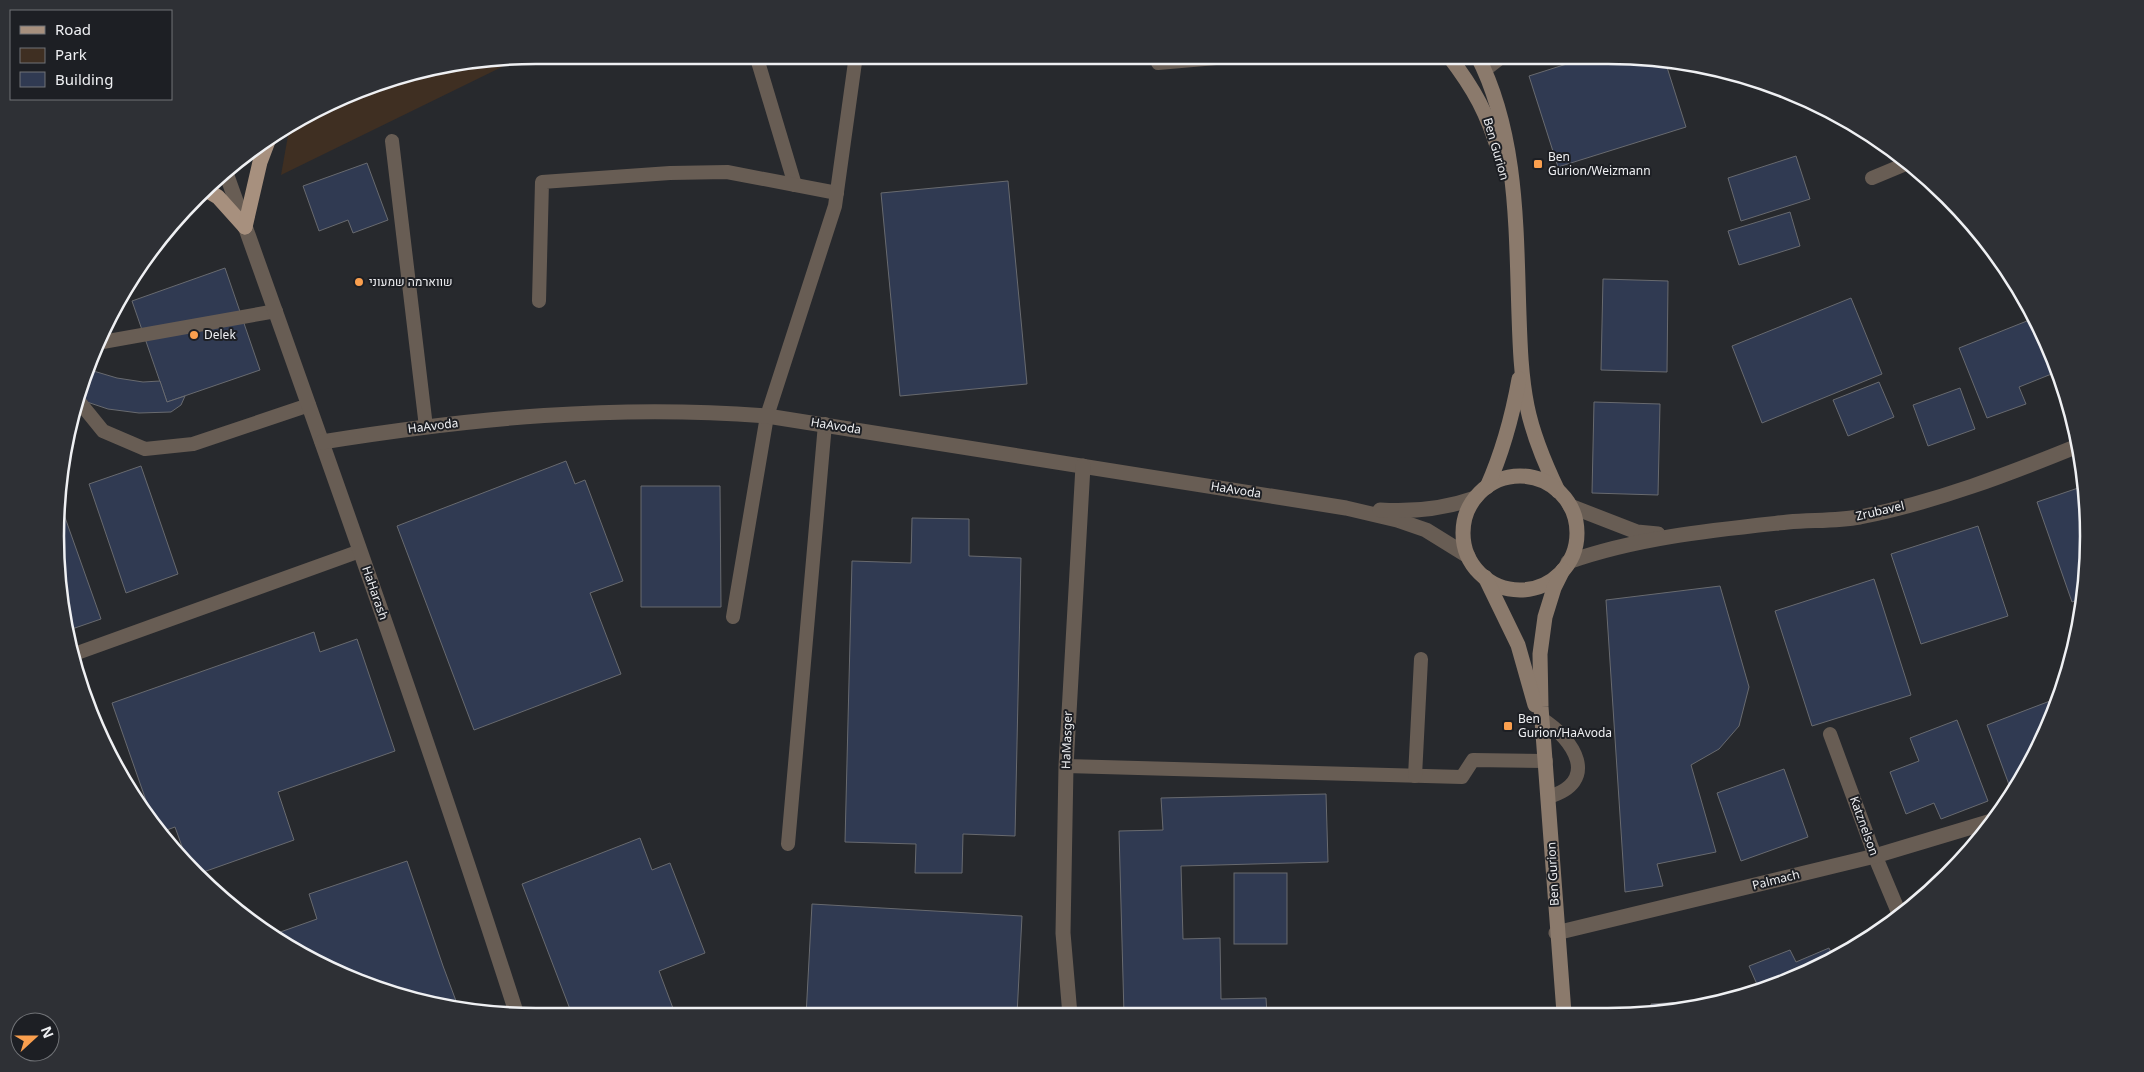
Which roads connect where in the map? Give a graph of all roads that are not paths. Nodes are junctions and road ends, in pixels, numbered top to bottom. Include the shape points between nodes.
1 (759, 64) edge
2 (855, 64) edge
3 (1455, 64) edge
4 (1482, 64) edge
5 (1493, 64) edge
6 (1485, 70) junction
7 (392, 141) dead end
8 (265, 150) edge
9 (1901, 166) edge
10 (1872, 178) dead end
11 (228, 179) edge
12 (795, 185) junction
13 (212, 193) edge
14 (837, 193) junction
15 (1516, 223) junction
16 (245, 227) junction
17 (539, 301) dead end
18 (276, 311) junction
19 (106, 341) edge
20 (1521, 366) junction
21 (309, 405) junction
22 (82, 406) edge
23 (767, 416) junction
24 (825, 424) junction
25 (426, 427) junction
26 (322, 442) junction
27 (2072, 448) edge
28 (1083, 466) junction
29 (1487, 487) junction
30 (1558, 492) junction
31 (1475, 498) junction
32 (1570, 506) junction
33 (1346, 508) junction
34 (1672, 535) junction
35 (360, 551) junction
36 (1468, 556) junction
37 (1566, 566) junction
38 (1485, 577) junction
39 (733, 617) dead end
40 (80, 652) dead end
41 (1421, 659) dead end
42 (1542, 719) junction
43 (1830, 734) dead end
44 (1544, 736) junction
45 (1546, 761) junction
46 (1066, 766) junction
47 (1415, 776) junction
48 (1548, 798) junction
49 (1982, 824) edge
50 (788, 844) dead end
51 (1876, 856) junction
52 (1897, 909) edge
53 (1556, 933) junction
54 (515, 1007) edge
55 (1069, 1008) edge
56 (1564, 1008) edge

1 - 12 lane
2 - 14 lane
3 - 15 street, Ben Gurion via 1470,83 1488,117
4 - 6 street, Ben Gurion
5 - 6 lane
6 - 15 street, Ben Gurion via 1502,120
7 - 25 lane
8 - 16 main road
9 - 10 lane
11 - 16 street, HaHarash
12 - 14 lane
12 - 17 lane via 727,172 670,172 542,182
13 - 16 main road
14 - 23 lane
15 - 20 street, Ben Gurion
16 - 18 street, HaHarash
18 - 19 lane
18 - 21 street, HaHarash
20 - 29 street, Ben Gurion via 1502,454
20 - 30 street, Ben Gurion via 1534,435
21 - 22 lane via 193,444 145,449 102,431
21 - 26 street, HaHarash
23 - 24 street, HaAvoda
23 - 25 street, HaAvoda via 712,412 586,412
23 - 39 lane
24 - 28 street, HaAvoda
24 - 50 lane
25 - 26 street, HaAvoda
26 - 35 street, HaHarash
27 - 34 street, Zrubavel via 1982,483 1859,517
28 - 33 street, HaAvoda
28 - 46 street, HaMasger
29 - 30 street via 1504,478 1524,476 1542,481
29 - 31 street
30 - 32 street
31 - 33 street, HaAvoda via 1453,506 1409,510
31 - 36 street via 1464,526
32 - 34 street, Zrubavel via 1637,532
32 - 37 street via 1577,531 1574,550
33 - 36 street, HaAvoda via 1426,530
34 - 37 street, Zrubavel via 1603,550
35 - 40 lane
35 - 54 street, HaHarash via 469,864
36 - 38 street
37 - 38 street via 1545,584 1523,590 1506,588
37 - 42 street, Ben Gurion via 1554,588 1545,617 1540,654
38 - 44 street, Ben Gurion via 1518,645
41 - 47 lane
42 - 44 street, Ben Gurion
42 - 48 lane via 1570,743 1577,757 1578,770 1571,785
43 - 51 lane, Katznelson
44 - 45 street, Ben Gurion
45 - 47 lane via 1473,760 1462,777
45 - 48 street, Ben Gurion
46 - 47 lane
46 - 55 street, HaMasger via 1064,933
48 - 53 street, Ben Gurion
49 - 51 street, Palmach
51 - 52 street, Katznelson
51 - 53 street, Palmach
53 - 56 street, Ben Gurion

